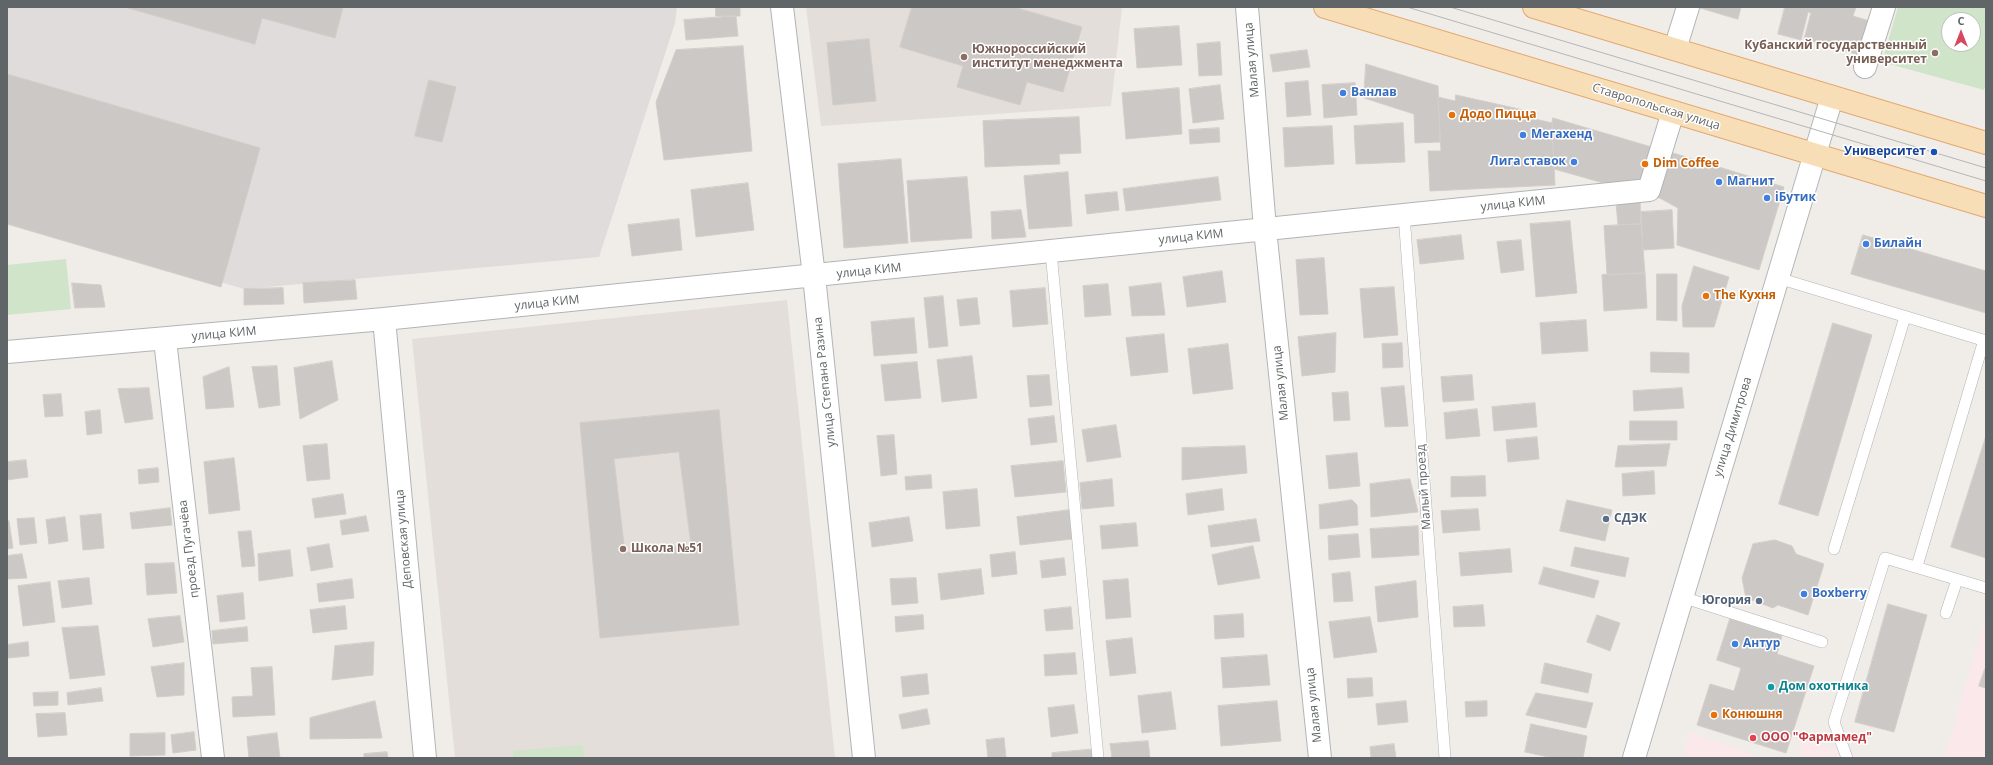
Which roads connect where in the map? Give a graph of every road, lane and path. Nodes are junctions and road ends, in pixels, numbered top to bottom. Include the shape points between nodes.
1 (1247, 7) edge
2 (1325, 7) edge
3 (1534, 7) edge
4 (1688, 7) edge
5 (1884, 7) edge
6 (780, 11) edge
7 (1675, 49) junction
8 (1865, 67) dead end
9 (1832, 97) junction
10 (1673, 112) junction
11 (1986, 143) edge
12 (1815, 154) junction
13 (1986, 206) edge
14 (1404, 215) junction
15 (1265, 229) junction
16 (1051, 252) junction
17 (814, 276) junction
18 (1778, 278) junction
19 (1905, 317) junction
20 (384, 319) junction
21 (165, 340) junction
22 (1985, 340) edge
23 (7, 352) edge
24 (1834, 549) dead end
25 (1917, 566) junction
26 (1956, 580) junction
27 (1986, 588) edge
28 (1682, 597) junction
29 (1946, 613) dead end
30 (1822, 642) dead end
31 (213, 758) edge
32 (424, 758) edge
33 (864, 758) edge
34 (1098, 758) edge
35 (1320, 758) edge
36 (1445, 758) edge
37 (1634, 758) edge
38 (1847, 758) edge

1 - 15 street, Малая улица
2 - 10 main road, Ставропольская улица
3 - 7 main road
4 - 7 street
5 - 8 street
6 - 17 street, улица Степана Разина
7 - 9 main road
9 - 11 main road
9 - 12 street, улица Димитрова
10 - 12 main road, Ставропольская улица
10 - 14 street, улица КИМ via 1648,190
12 - 13 main road, Ставропольская улица
12 - 18 street, улица Димитрова
14 - 15 street, улица КИМ
14 - 36 lane, Малый проезд
15 - 16 street, улица КИМ
15 - 35 street, Малая улица
16 - 17 street, улица КИМ
16 - 34 lane
17 - 20 street, улица КИМ
17 - 33 street, улица Степана Разина
18 - 19 lane
18 - 28 street, улица Димитрова
19 - 22 lane
19 - 24 lane
20 - 21 street, улица КИМ
20 - 32 street, Деповская улица
21 - 23 street, улица КИМ
21 - 31 street, проезд Пугачёва
22 - 25 lane
25 - 26 lane
25 - 38 lane via 1885,558 1834,722
26 - 27 lane
26 - 29 lane
28 - 30 lane
28 - 37 street, улица Димитрова

